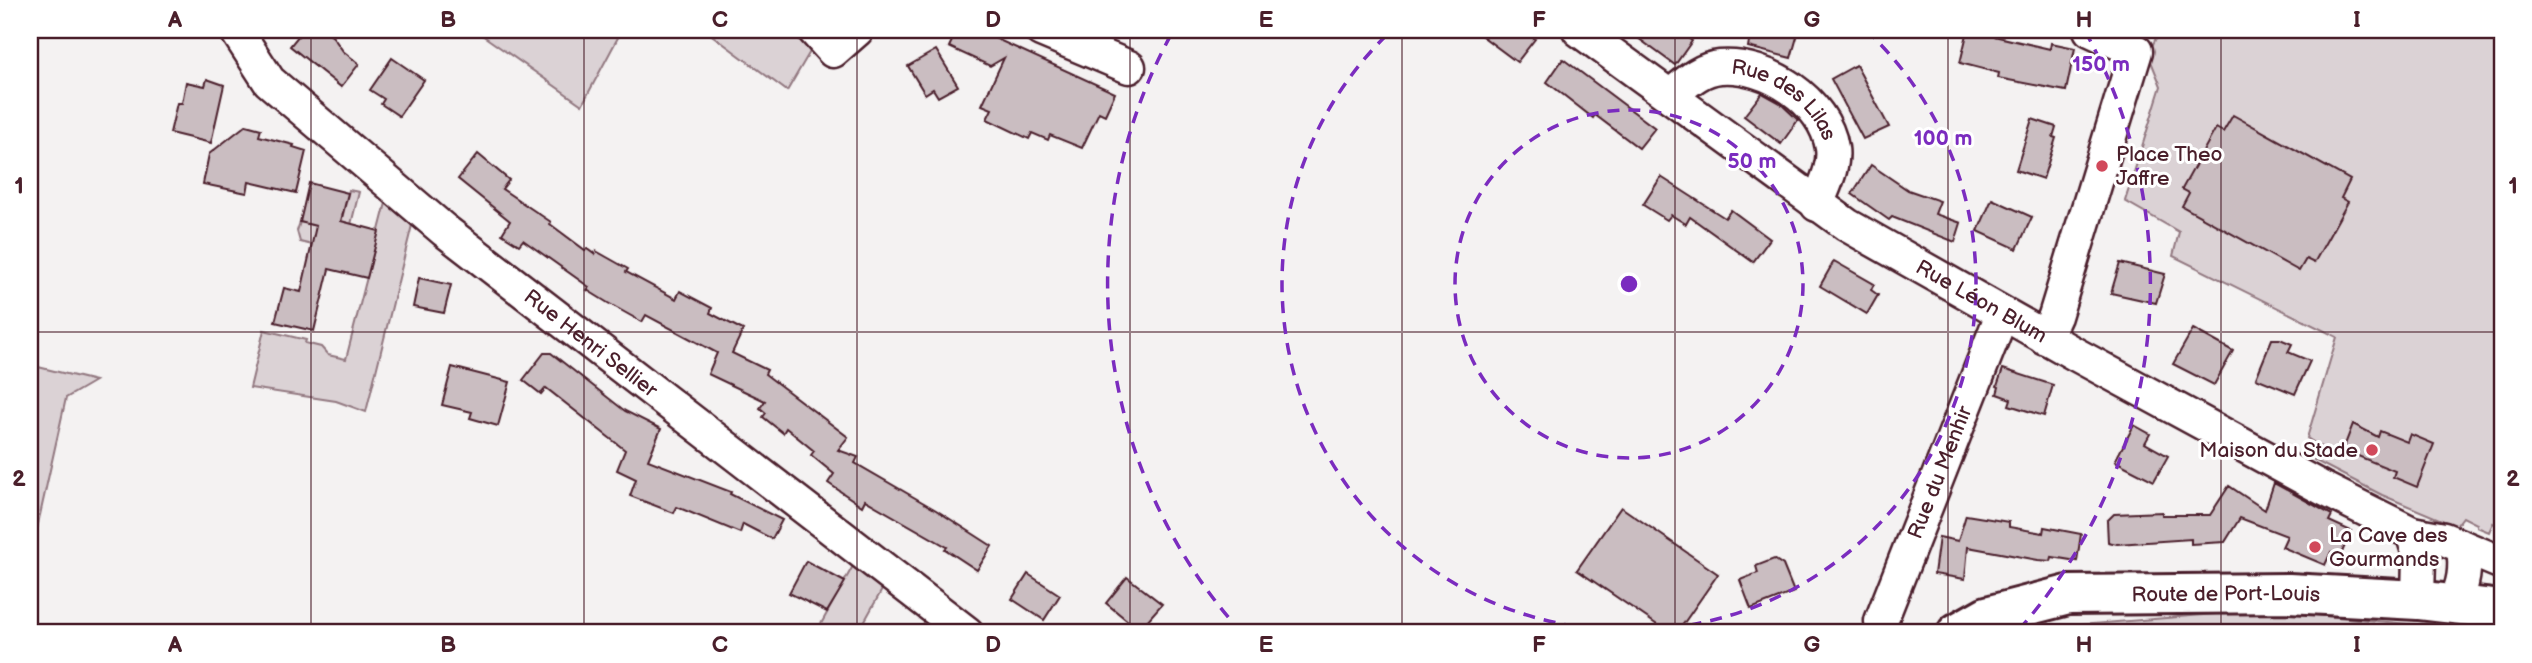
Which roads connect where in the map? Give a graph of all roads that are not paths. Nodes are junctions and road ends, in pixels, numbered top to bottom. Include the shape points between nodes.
1 (236, 30) edge
2 (857, 30) edge
3 (1041, 30) edge
4 (1579, 30) edge
5 (2090, 30) edge
6 (824, 40) edge
7 (1129, 67) dead end
8 (1670, 96) junction
9 (1817, 205) junction
10 (2002, 314) junction
11 (2045, 338) junction
12 (2412, 533) junction
13 (2463, 547) junction
14 (2502, 563) edge
15 (2436, 602) junction
16 (2502, 610) edge
17 (967, 633) edge
18 (1883, 633) edge
19 (1958, 633) edge

1 - 17 street, Rue Henri Sellier via 269,81 444,230
2 - 6 street
3 - 7 street
4 - 8 street, Rue Léon Blum
5 - 11 street via 2136,51
8 - 9 street, Rue Léon Blum
8 - 9 street, Rue des Lilas via 1694,75 1719,67 1771,78 1803,95 1826,124 1833,151
9 - 10 street, Rue Léon Blum
10 - 11 street, Rue Léon Blum
10 - 18 street, Rue du Menhir via 1881,621
11 - 12 street, Rue Léon Blum
12 - 13 street, Rue Léon Blum
12 - 15 street
13 - 14 street, Rue Léon Blum
13 - 15 street via 2466,567 2462,586
15 - 16 main road, Route de Port-Louis
15 - 19 main road, Route de Port-Louis via 2289,593 2068,595 1987,616

